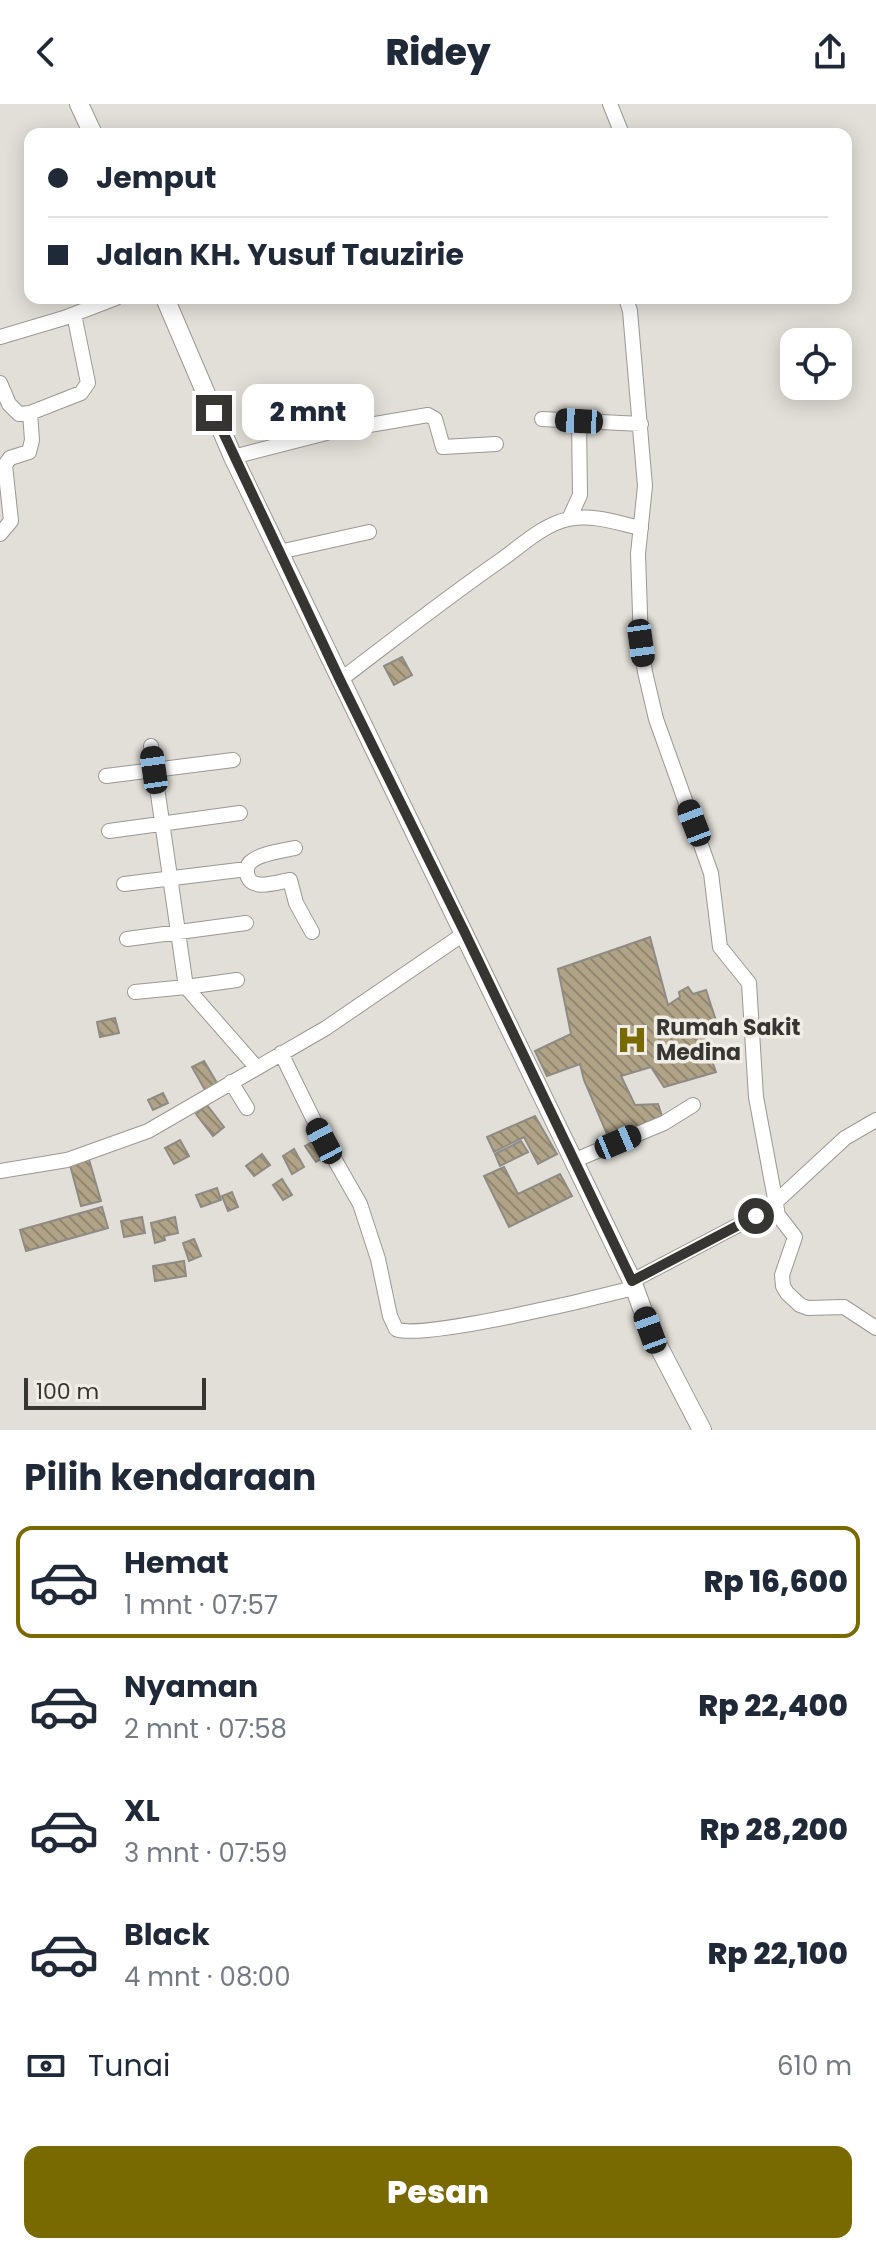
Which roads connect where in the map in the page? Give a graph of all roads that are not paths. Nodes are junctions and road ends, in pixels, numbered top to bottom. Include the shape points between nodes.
1 (79, 104) edge
2 (610, 104) edge
3 (90, 128) edge
4 (620, 128) edge
5 (100, 304) edge
6 (168, 304) edge
7 (627, 304) edge
8 (74, 314) junction
9 (0, 337) edge
10 (0, 383) edge
11 (30, 413) junction
12 (542, 419) dead end
13 (579, 421) junction
14 (641, 424) junction
15 (496, 444) dead end
16 (233, 457) junction
17 (569, 519) junction
18 (641, 528) junction
19 (369, 532) dead end
20 (0, 534) edge
21 (279, 552) junction
22 (340, 680) junction
23 (151, 746) dead end
24 (233, 760) dead end
25 (154, 770) junction
26 (106, 776) dead end
27 (240, 813) dead end
28 (162, 824) junction
29 (109, 831) dead end
30 (295, 848) dead end
31 (247, 869) junction
32 (170, 878) junction
33 (124, 884) dead end
34 (246, 923) dead end
35 (178, 932) junction
36 (312, 932) dead end
37 (465, 933) junction
38 (127, 939) dead end
39 (237, 980) dead end
40 (186, 987) junction
41 (135, 992) dead end
42 (281, 1053) junction
43 (256, 1067) junction
44 (231, 1082) junction
45 (693, 1105) dead end
46 (247, 1108) dead end
47 (876, 1120) edge
48 (573, 1161) junction
49 (0, 1171) edge
50 (775, 1203) junction
51 (633, 1285) junction
52 (876, 1328) edge
53 (702, 1430) edge

1 - 3 main road
2 - 4 street
5 - 8 street
6 - 16 main road
7 - 14 street
8 - 9 street
8 - 11 street via 86,388
10 - 11 street via 13,409
11 - 20 street via 29,452 5,465 11,521
12 - 13 street
13 - 14 street
13 - 17 street via 580,495
14 - 18 street
15 - 16 street via 443,447 435,419 428,415 334,431
16 - 21 main road
17 - 18 street via 597,518
17 - 22 street via 516,549
18 - 50 street via 641,643 649,695 711,873 720,947 749,983 756,1097
19 - 21 street
21 - 22 main road
22 - 37 main road
23 - 25 street
24 - 25 street
25 - 26 street
25 - 28 street
27 - 28 street
28 - 29 street
28 - 32 street
30 - 31 street via 253,860
31 - 32 street
31 - 36 street via 249,880 258,885 290,880
32 - 33 street
32 - 35 street
34 - 35 street
35 - 38 street
35 - 40 street
37 - 42 street
37 - 48 main road
39 - 40 street
40 - 41 street
40 - 43 street
42 - 43 street
42 - 51 street via 360,1204 396,1329 409,1333 476,1322
43 - 44 street
44 - 46 street
44 - 49 street via 148,1131 96,1152
45 - 48 street via 664,1123
47 - 50 street via 845,1138
48 - 51 main road
50 - 51 street
50 - 52 street via 795,1237 782,1275 787,1293 808,1308 844,1307
51 - 53 main road

